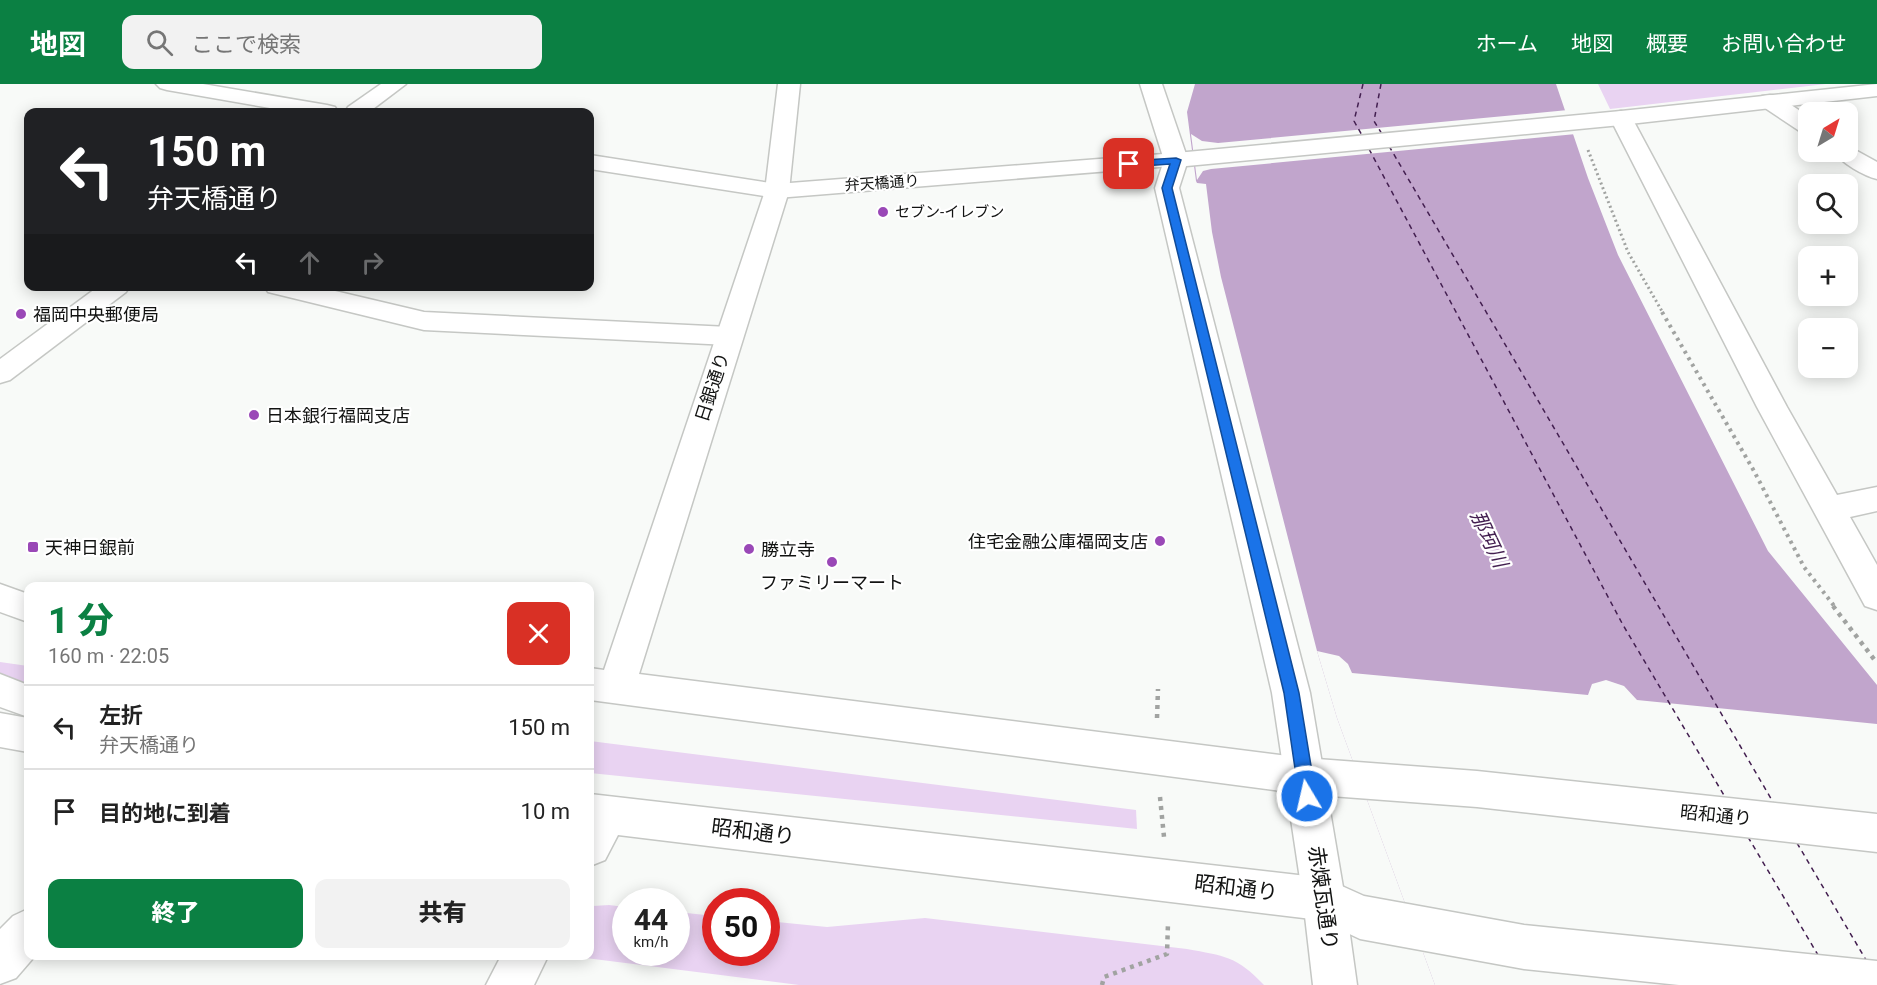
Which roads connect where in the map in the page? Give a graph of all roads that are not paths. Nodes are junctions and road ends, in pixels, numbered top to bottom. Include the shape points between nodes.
1 (168, 84) edge
2 (395, 84) edge
3 (789, 84) edge
4 (1151, 84) edge
5 (1874, 93) edge
6 (1770, 101) junction
7 (304, 108) edge
8 (362, 108) edge
9 (1621, 118) junction
10 (1798, 120) edge
11 (1185, 160) junction
12 (1858, 160) edge
13 (594, 163) edge
14 (1877, 172) edge
15 (777, 191) junction
16 (110, 291) edge
17 (299, 291) edge
18 (729, 336) junction
19 (0, 373) edge
20 (1877, 499) edge
21 (1828, 509) junction
22 (1877, 596) edge
23 (0, 598) edge
24 (24, 607) edge
25 (603, 685) edge
26 (0, 690) edge
27 (24, 699) edge
28 (0, 730) edge
29 (24, 734) edge
30 (1304, 776) junction
31 (596, 825) edge
32 (1877, 833) edge
33 (1324, 899) junction
34 (24, 935) edge
35 (524, 960) edge
36 (0, 962) edge
37 (1877, 983) edge
38 (508, 985) edge
39 (1335, 985) edge

1 - 7 street
2 - 8 street
3 - 15 street, 日銀通り
4 - 11 street
5 - 6 street, 弁天橋通り
6 - 9 street, 弁天橋通り
6 - 10 street
9 - 11 street, 弁天橋通り
9 - 21 street
11 - 15 street, 弁天橋通り
11 - 30 street, 赤煉瓦通り via 1167,188 1292,693
12 - 14 street
13 - 15 street, 弁天橋通り
15 - 18 street, 日銀通り
16 - 19 street
17 - 18 street via 424,321
18 - 25 street, 日銀通り
20 - 21 street
21 - 22 street
23 - 24 street
25 - 30 street, 昭和通り
26 - 27 street
28 - 29 street
30 - 32 street, 昭和通り via 1477,789
30 - 33 street, 赤煉瓦通り
31 - 33 street, 昭和通り
33 - 37 street, 昭和通り via 1360,917 1524,947
33 - 39 street, 赤煉瓦通り
34 - 36 street
35 - 38 street

